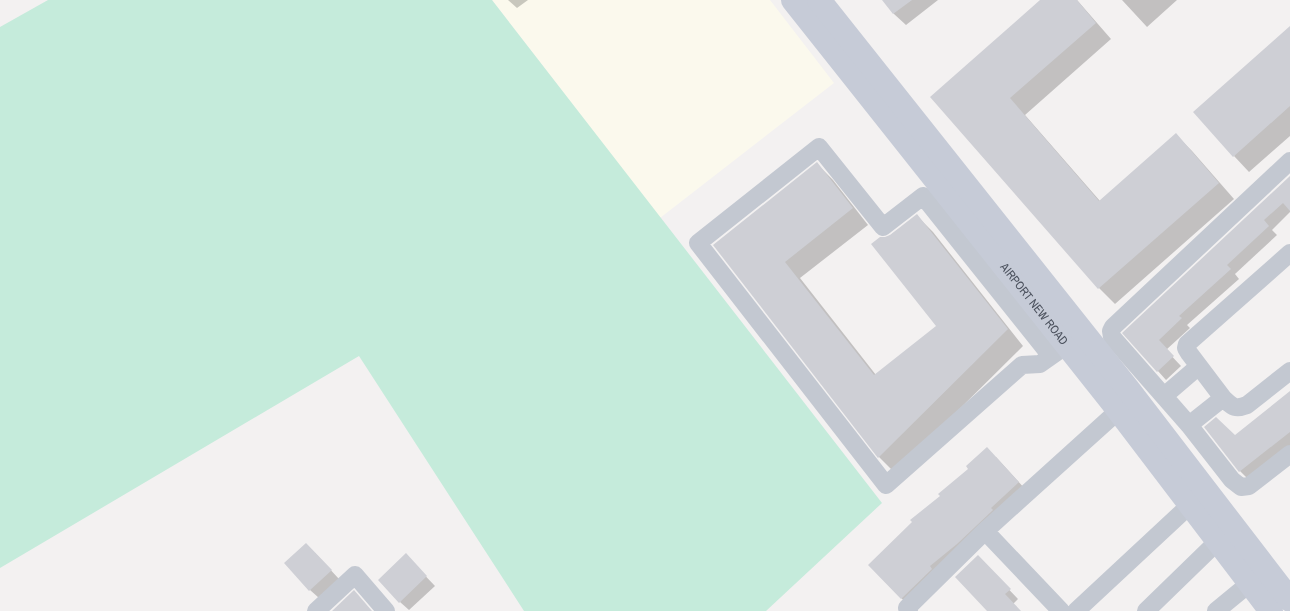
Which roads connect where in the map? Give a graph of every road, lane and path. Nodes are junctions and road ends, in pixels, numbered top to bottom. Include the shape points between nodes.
1 (793, 0) edge
2 (820, 0) edge
3 (1290, 161) edge
4 (1290, 253) edge
5 (1058, 350) junction
6 (1199, 366) junction
7 (1290, 371) edge
8 (1164, 396) junction
9 (1223, 398) junction
10 (1118, 411) junction
11 (1189, 425) junction
12 (1290, 454) edge
13 (1190, 505) junction
14 (986, 531) junction
15 (1218, 541) junction
16 (1250, 583) junction
17 (1290, 600) edge
18 (316, 611) edge
19 (386, 611) edge
20 (909, 611) edge
21 (1061, 611) edge
22 (1076, 611) edge
23 (1146, 611) edge
24 (1216, 611) edge
25 (1271, 611) edge

1 - 5 main road, AIRPORT NEW ROAD
2 - 17 main road, AIRPORT NEW ROAD via 1122,381
3 - 8 street via 1113,327 1112,337
4 - 6 street via 1187,344 1186,348
5 - 5 street via 1040,364 1022,365 886,485 698,243 819,147 883,227 923,196
5 - 10 main road, AIRPORT NEW ROAD
6 - 8 street
6 - 9 street
7 - 9 street via 1240,408 1234,408
8 - 11 street
9 - 11 street
10 - 13 main road, AIRPORT NEW ROAD
10 - 14 street
11 - 12 street via 1241,487 1249,486
13 - 15 main road, AIRPORT NEW ROAD
13 - 22 street
14 - 20 street via 907,608
14 - 21 street
15 - 16 main road, AIRPORT NEW ROAD
15 - 23 street
16 - 24 street
16 - 25 main road, AIRPORT NEW ROAD
18 - 19 street via 355,575

